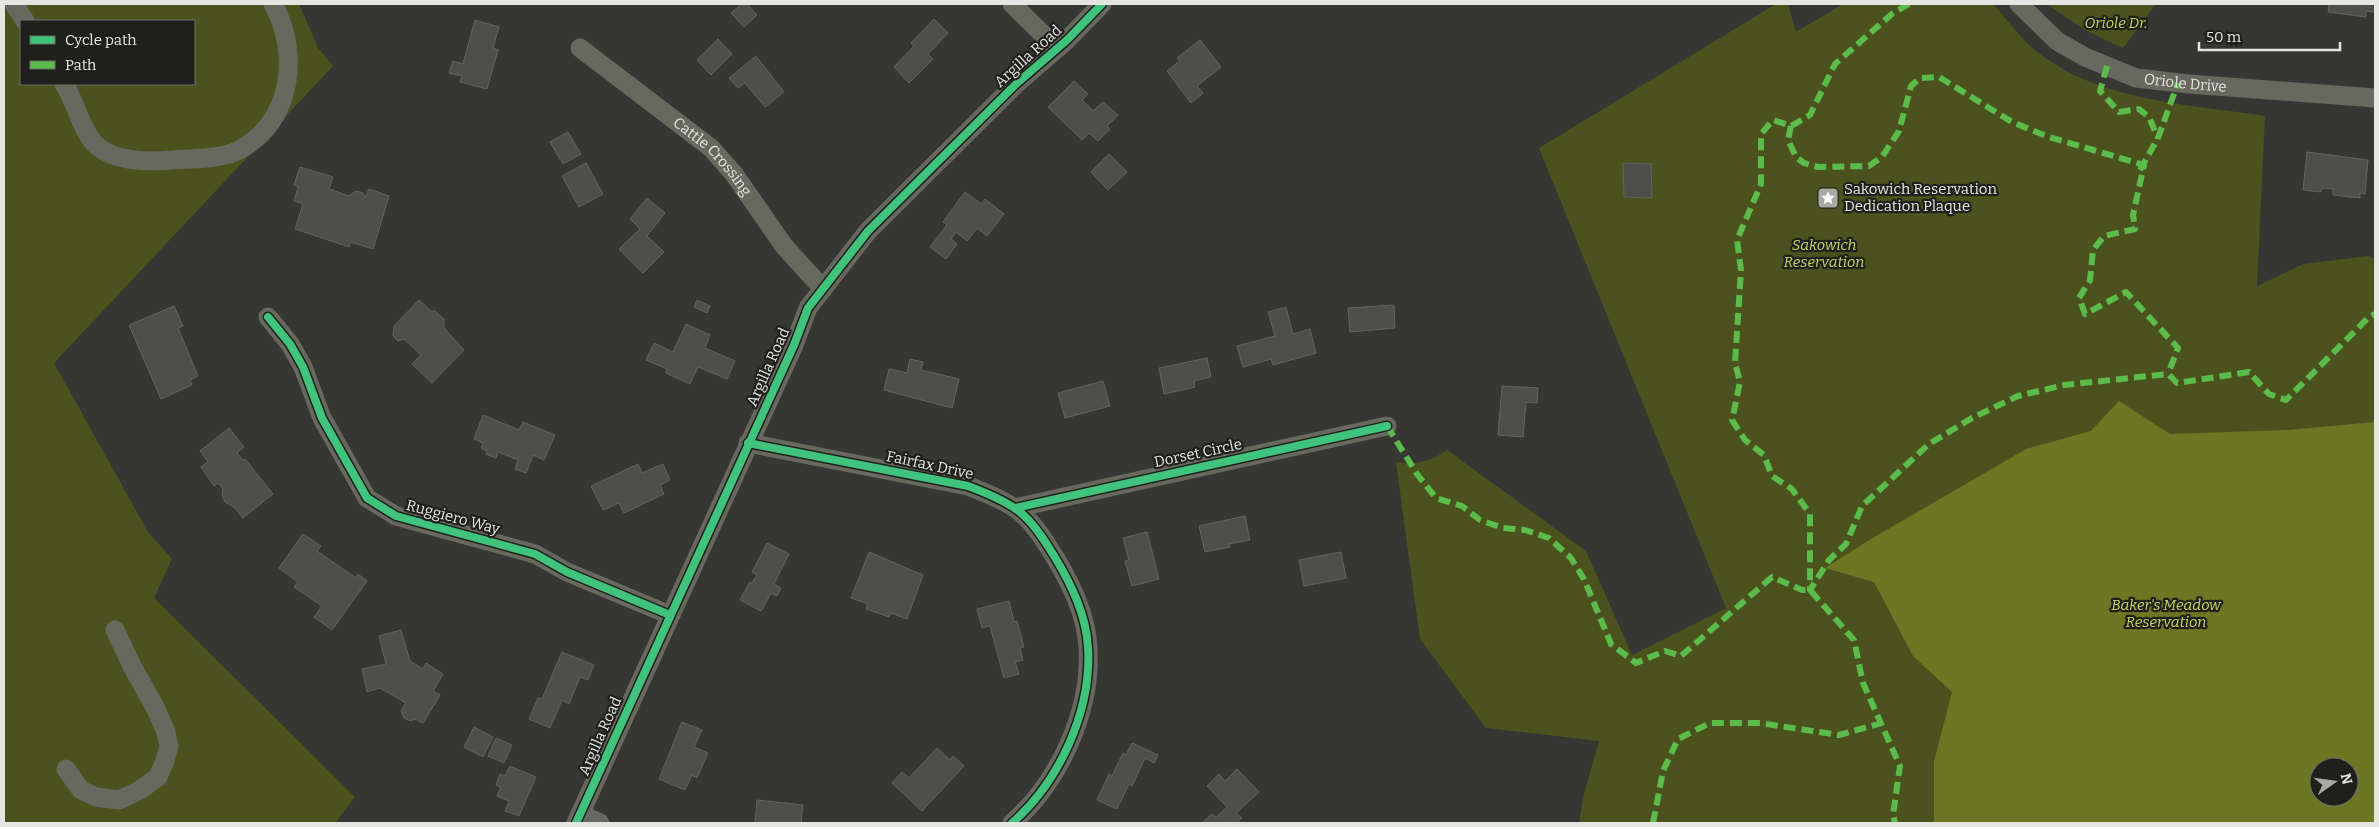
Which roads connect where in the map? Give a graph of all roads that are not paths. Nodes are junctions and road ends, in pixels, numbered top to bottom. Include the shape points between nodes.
1 (14, 4) edge
2 (274, 4) edge
3 (1012, 4) edge
4 (1102, 4) edge
5 (2018, 4) edge
6 (24, 20) edge
7 (580, 48) dead end
8 (1057, 48) junction
9 (65, 85) edge
10 (2375, 98) edge
11 (823, 288) junction
12 (268, 317) dead end
13 (1387, 426) dead end
14 (748, 443) junction
15 (1015, 508) junction
16 (670, 615) junction
17 (116, 630) dead end
18 (66, 769) dead end
19 (578, 818) edge
20 (600, 823) edge
21 (1014, 823) edge

1 - 6 street
2 - 9 street via 289,50 289,73 284,93 268,125 239,150 200,158 154,161 107,152 86,132
3 - 8 street
4 - 8 street, Argilla Road
5 - 10 street, Oriole Drive via 2058,41 2085,57 2136,78
7 - 11 street, Cattle Crossing via 711,148 734,174 784,246
8 - 11 street, Argilla Road via 1016,84 868,231
11 - 14 street, Argilla Road via 808,308
12 - 16 street, Ruggiero Way via 304,367 322,418 367,498 396,516 535,554 567,572
13 - 15 street, Dorset Circle
14 - 15 street, Fairfax Drive via 944,480 992,495
14 - 16 street, Argilla Road
15 - 21 street, Fairfax Drive via 1033,526 1066,575 1078,600 1088,648 1084,692 1071,737 1039,795
16 - 19 street, Argilla Road
17 - 18 street via 166,732 169,746 165,760 158,777 119,800 96,797 81,790
19 - 20 street

